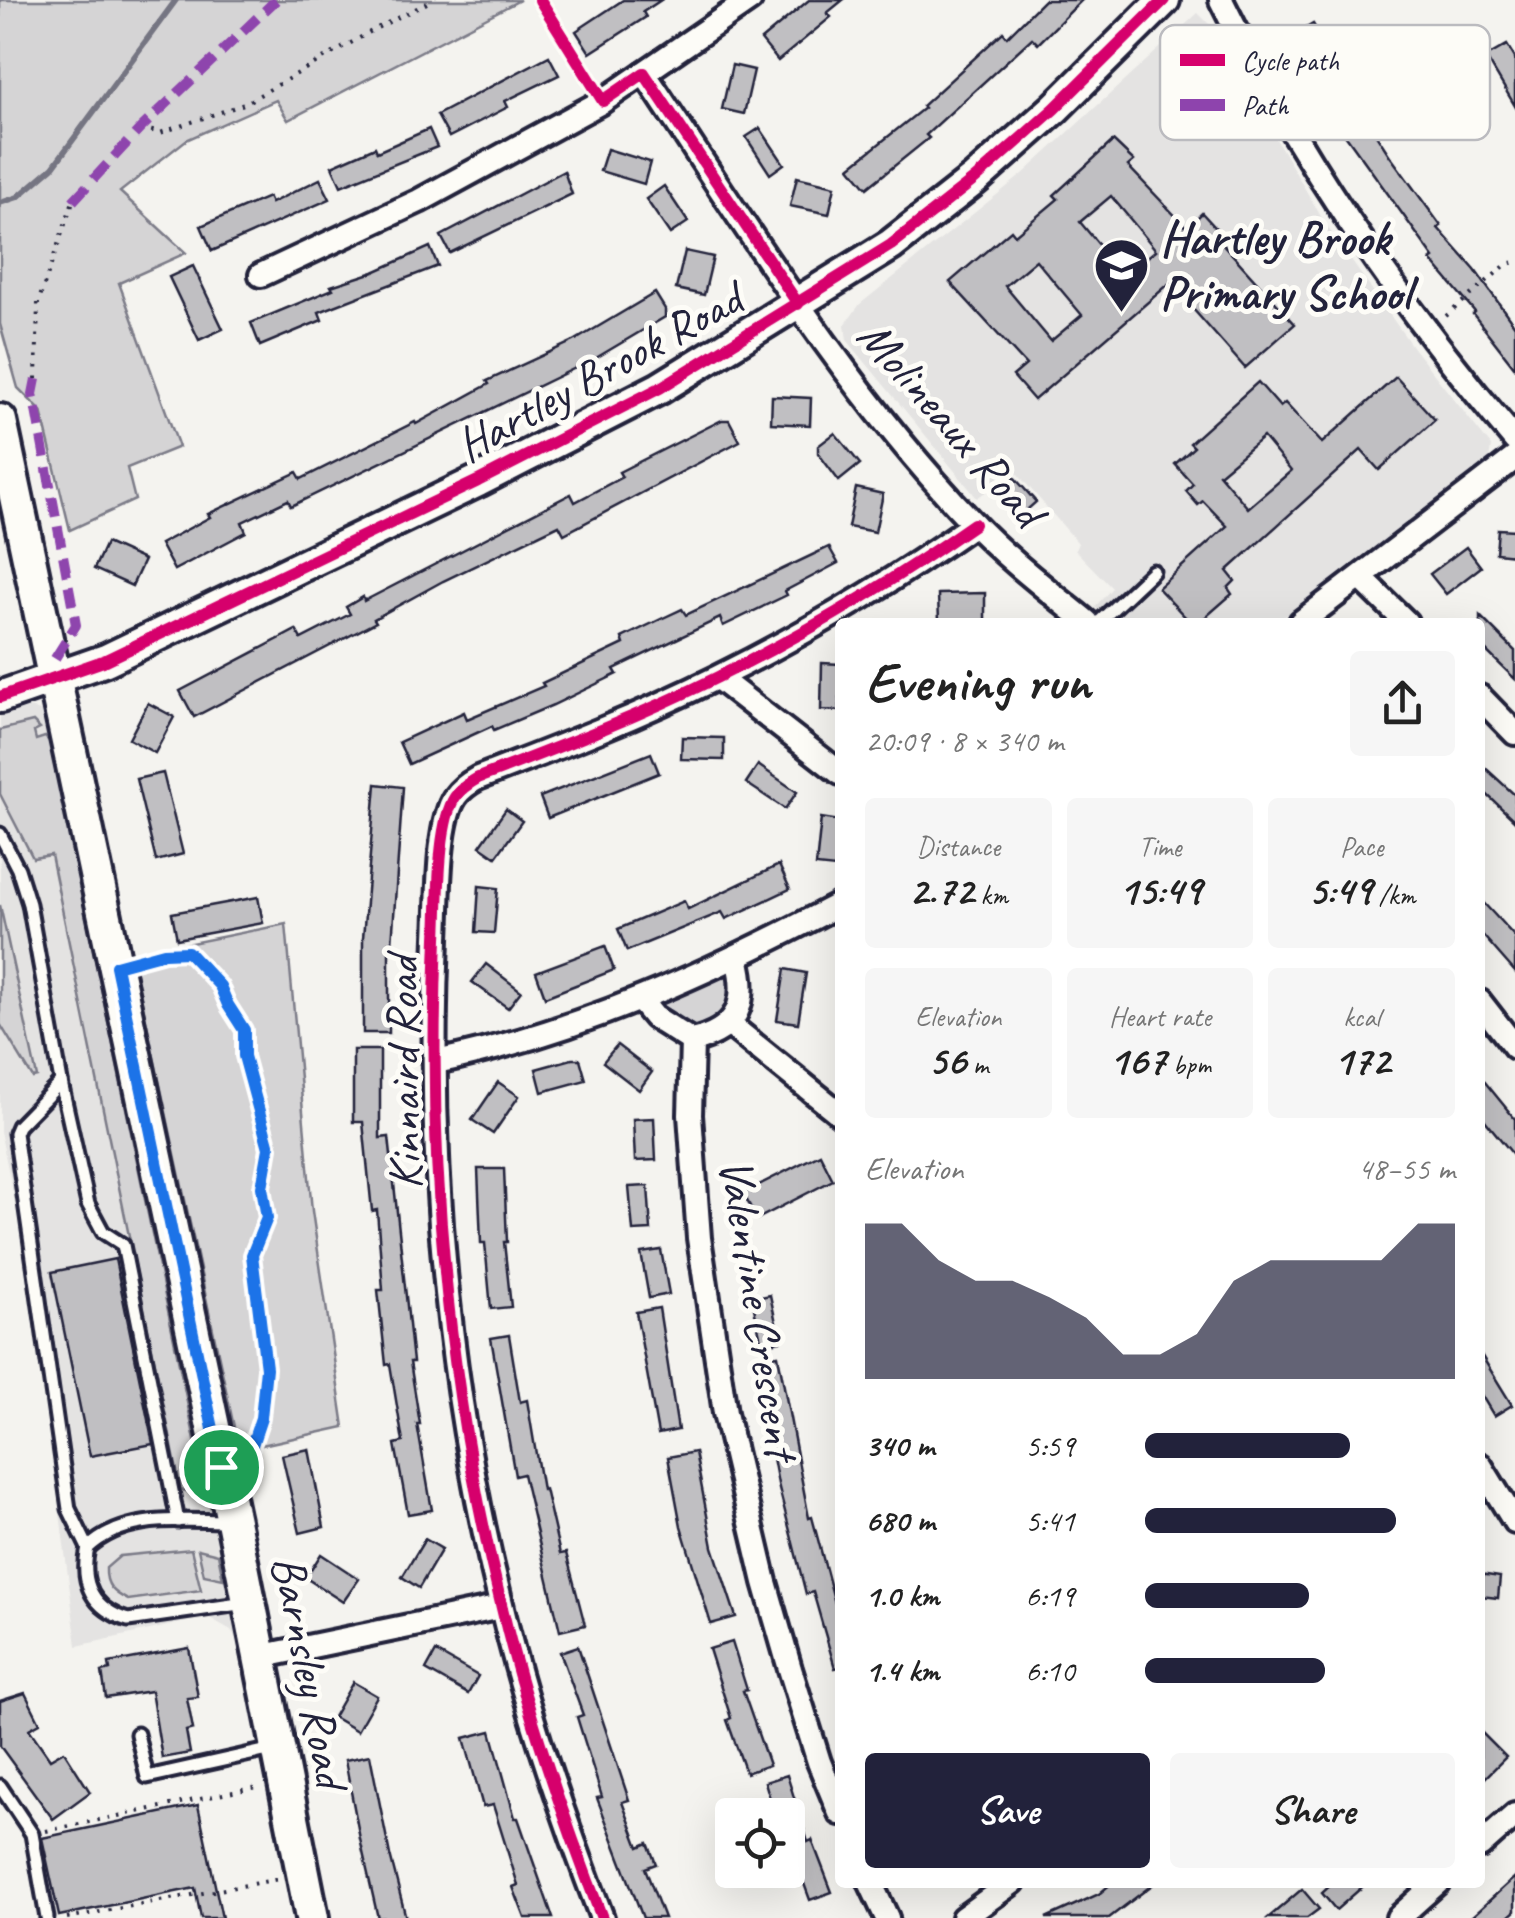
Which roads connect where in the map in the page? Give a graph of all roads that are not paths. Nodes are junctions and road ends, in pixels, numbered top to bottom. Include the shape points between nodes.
1 (750, 0) edge
2 (1164, 0) edge
3 (1220, 0) edge
4 (1233, 25) edge
5 (644, 73) junction
6 (1297, 140) edge
7 (262, 275) dead end
8 (798, 304) junction
9 (1515, 440) edge
10 (3, 448) edge
11 (1515, 458) edge
12 (974, 524) junction
13 (1152, 571) dead end
14 (1361, 578) junction
15 (1082, 618) edge
16 (1103, 618) edge
17 (1306, 618) edge
18 (1402, 618) edge
19 (718, 678) junction
20 (56, 679) junction
21 (0, 697) edge
22 (1485, 703) edge
23 (1515, 733) edge
24 (835, 769) edge
25 (0, 834) edge
26 (835, 907) edge
27 (737, 958) junction
28 (640, 1000) junction
29 (1485, 1008) edge
30 (730, 1024) junction
31 (692, 1041) junction
32 (1515, 1047) edge
33 (436, 1062) junction
34 (61, 1082) junction
35 (835, 1110) edge
36 (1485, 1482) edge
37 (233, 1521) junction
38 (178, 1522) junction
39 (1515, 1522) edge
40 (88, 1548) junction
41 (249, 1602) junction
42 (501, 1607) junction
43 (260, 1657) junction
44 (136, 1734) dead end
45 (277, 1748) junction
46 (0, 1786) edge
47 (835, 1801) edge
48 (1515, 1815) edge
49 (1485, 1842) edge
50 (873, 1888) edge
51 (1004, 1888) edge
52 (1431, 1888) edge
53 (47, 1918) edge
54 (312, 1918) edge
55 (602, 1918) edge
56 (888, 1918) edge
57 (963, 1918) edge
58 (1398, 1918) edge

1 - 5 street
2 - 8 street, Hartley Brook Road via 975,179
3 - 4 street
5 - 7 street via 419,201
5 - 8 street, Molineaux Road
6 - 9 street via 1388,280
8 - 12 street, Molineaux Road
8 - 20 street, Hartley Brook Road via 577,430
10 - 20 main road, Barnsley Road
11 - 14 street
12 - 15 street, Molineaux Road
12 - 19 street, Kinnaird Road via 914,566
13 - 16 lane
14 - 17 street
14 - 18 street
19 - 24 street
19 - 33 street, Kinnaird Road via 478,778 453,799 440,874
20 - 21 street, Hartley Brook Road
20 - 37 main road, Barnsley Road
22 - 23 street
25 - 34 lane via 30,904
26 - 27 street
27 - 28 street
27 - 30 street via 744,981
28 - 31 street
28 - 33 street
29 - 32 street
30 - 31 street
30 - 35 street
31 - 47 street, Valentine Crescent via 699,1238 726,1413 790,1669
33 - 42 street, Kinnaird Road via 446,1299
34 - 38 lane via 88,1204 103,1232 122,1245
34 - 40 lane via 18,1126 14,1142 70,1509
36 - 39 street
37 - 38 lane
37 - 41 main road, Barnsley Road
38 - 40 lane via 126,1524
40 - 41 lane via 86,1581 109,1614 128,1620
41 - 43 main road, Barnsley Road
42 - 43 street
42 - 55 street, Kinnaird Road via 562,1812
43 - 45 main road, Barnsley Road
44 - 45 lane via 147,1777
45 - 54 main road, Barnsley Road
46 - 53 lane via 32,1834
48 - 49 street
50 - 56 street
51 - 57 street
52 - 58 street

